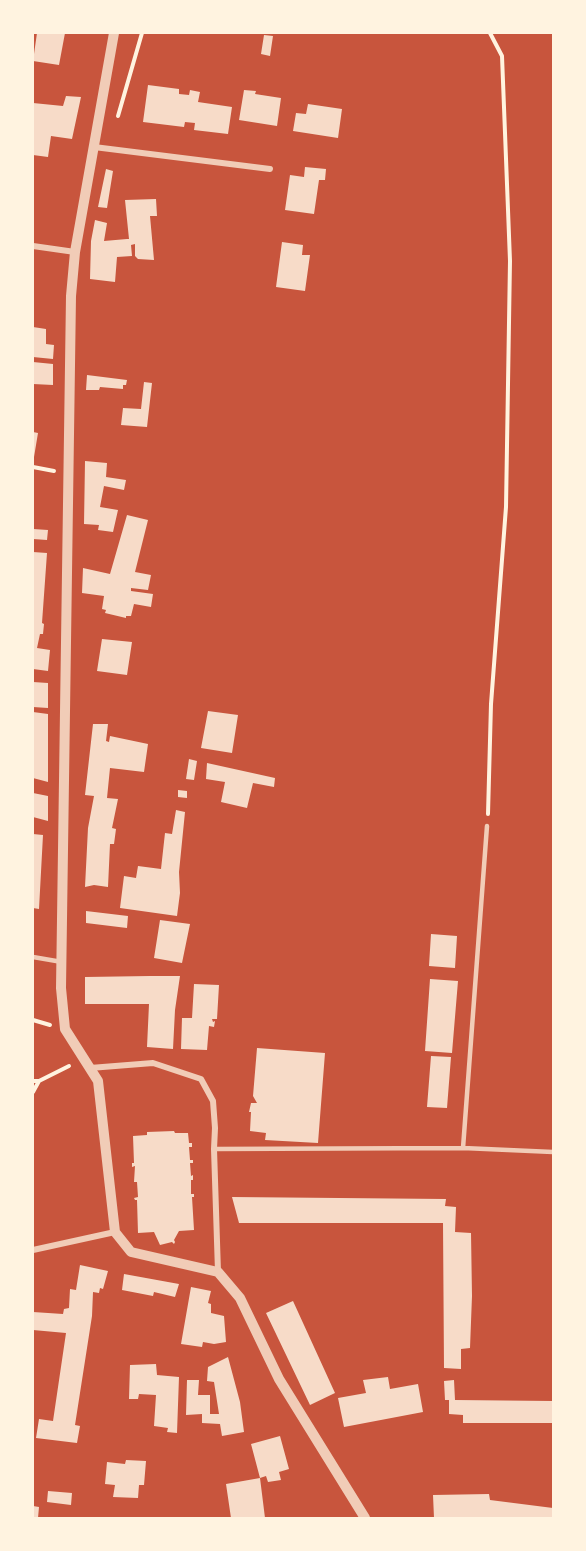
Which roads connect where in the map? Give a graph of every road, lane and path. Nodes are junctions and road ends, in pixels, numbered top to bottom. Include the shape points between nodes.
1 (114, 33) edge
2 (142, 33) edge
3 (489, 33) edge
4 (117, 120) dead end
5 (94, 147) junction
6 (270, 169) dead end
7 (33, 246) edge
8 (75, 252) junction
9 (487, 826) joint
10 (33, 957) edge
11 (62, 962) junction
12 (87, 1063) junction
13 (33, 1081) edge
14 (39, 1081) junction
15 (33, 1092) edge
16 (464, 1148) junction
17 (214, 1149) junction
18 (553, 1152) edge
19 (115, 1232) junction
20 (33, 1250) edge
21 (218, 1272) junction
22 (365, 1518) edge

1 - 5 street
2 - 4 path
3 - 9 path via 502,56 510,261 506,507 491,705
5 - 6 street
5 - 8 street
7 - 8 street
8 - 11 street via 70,296
9 - 16 lane
10 - 11 lane
11 - 12 street via 65,1029
12 - 14 path
12 - 17 street via 153,1063 201,1079 213,1101
12 - 19 street via 98,1081
13 - 14 path
14 - 15 path
16 - 17 lane
16 - 18 lane
17 - 21 street
19 - 20 street
19 - 21 street via 132,1252
21 - 22 street via 240,1298 279,1378

